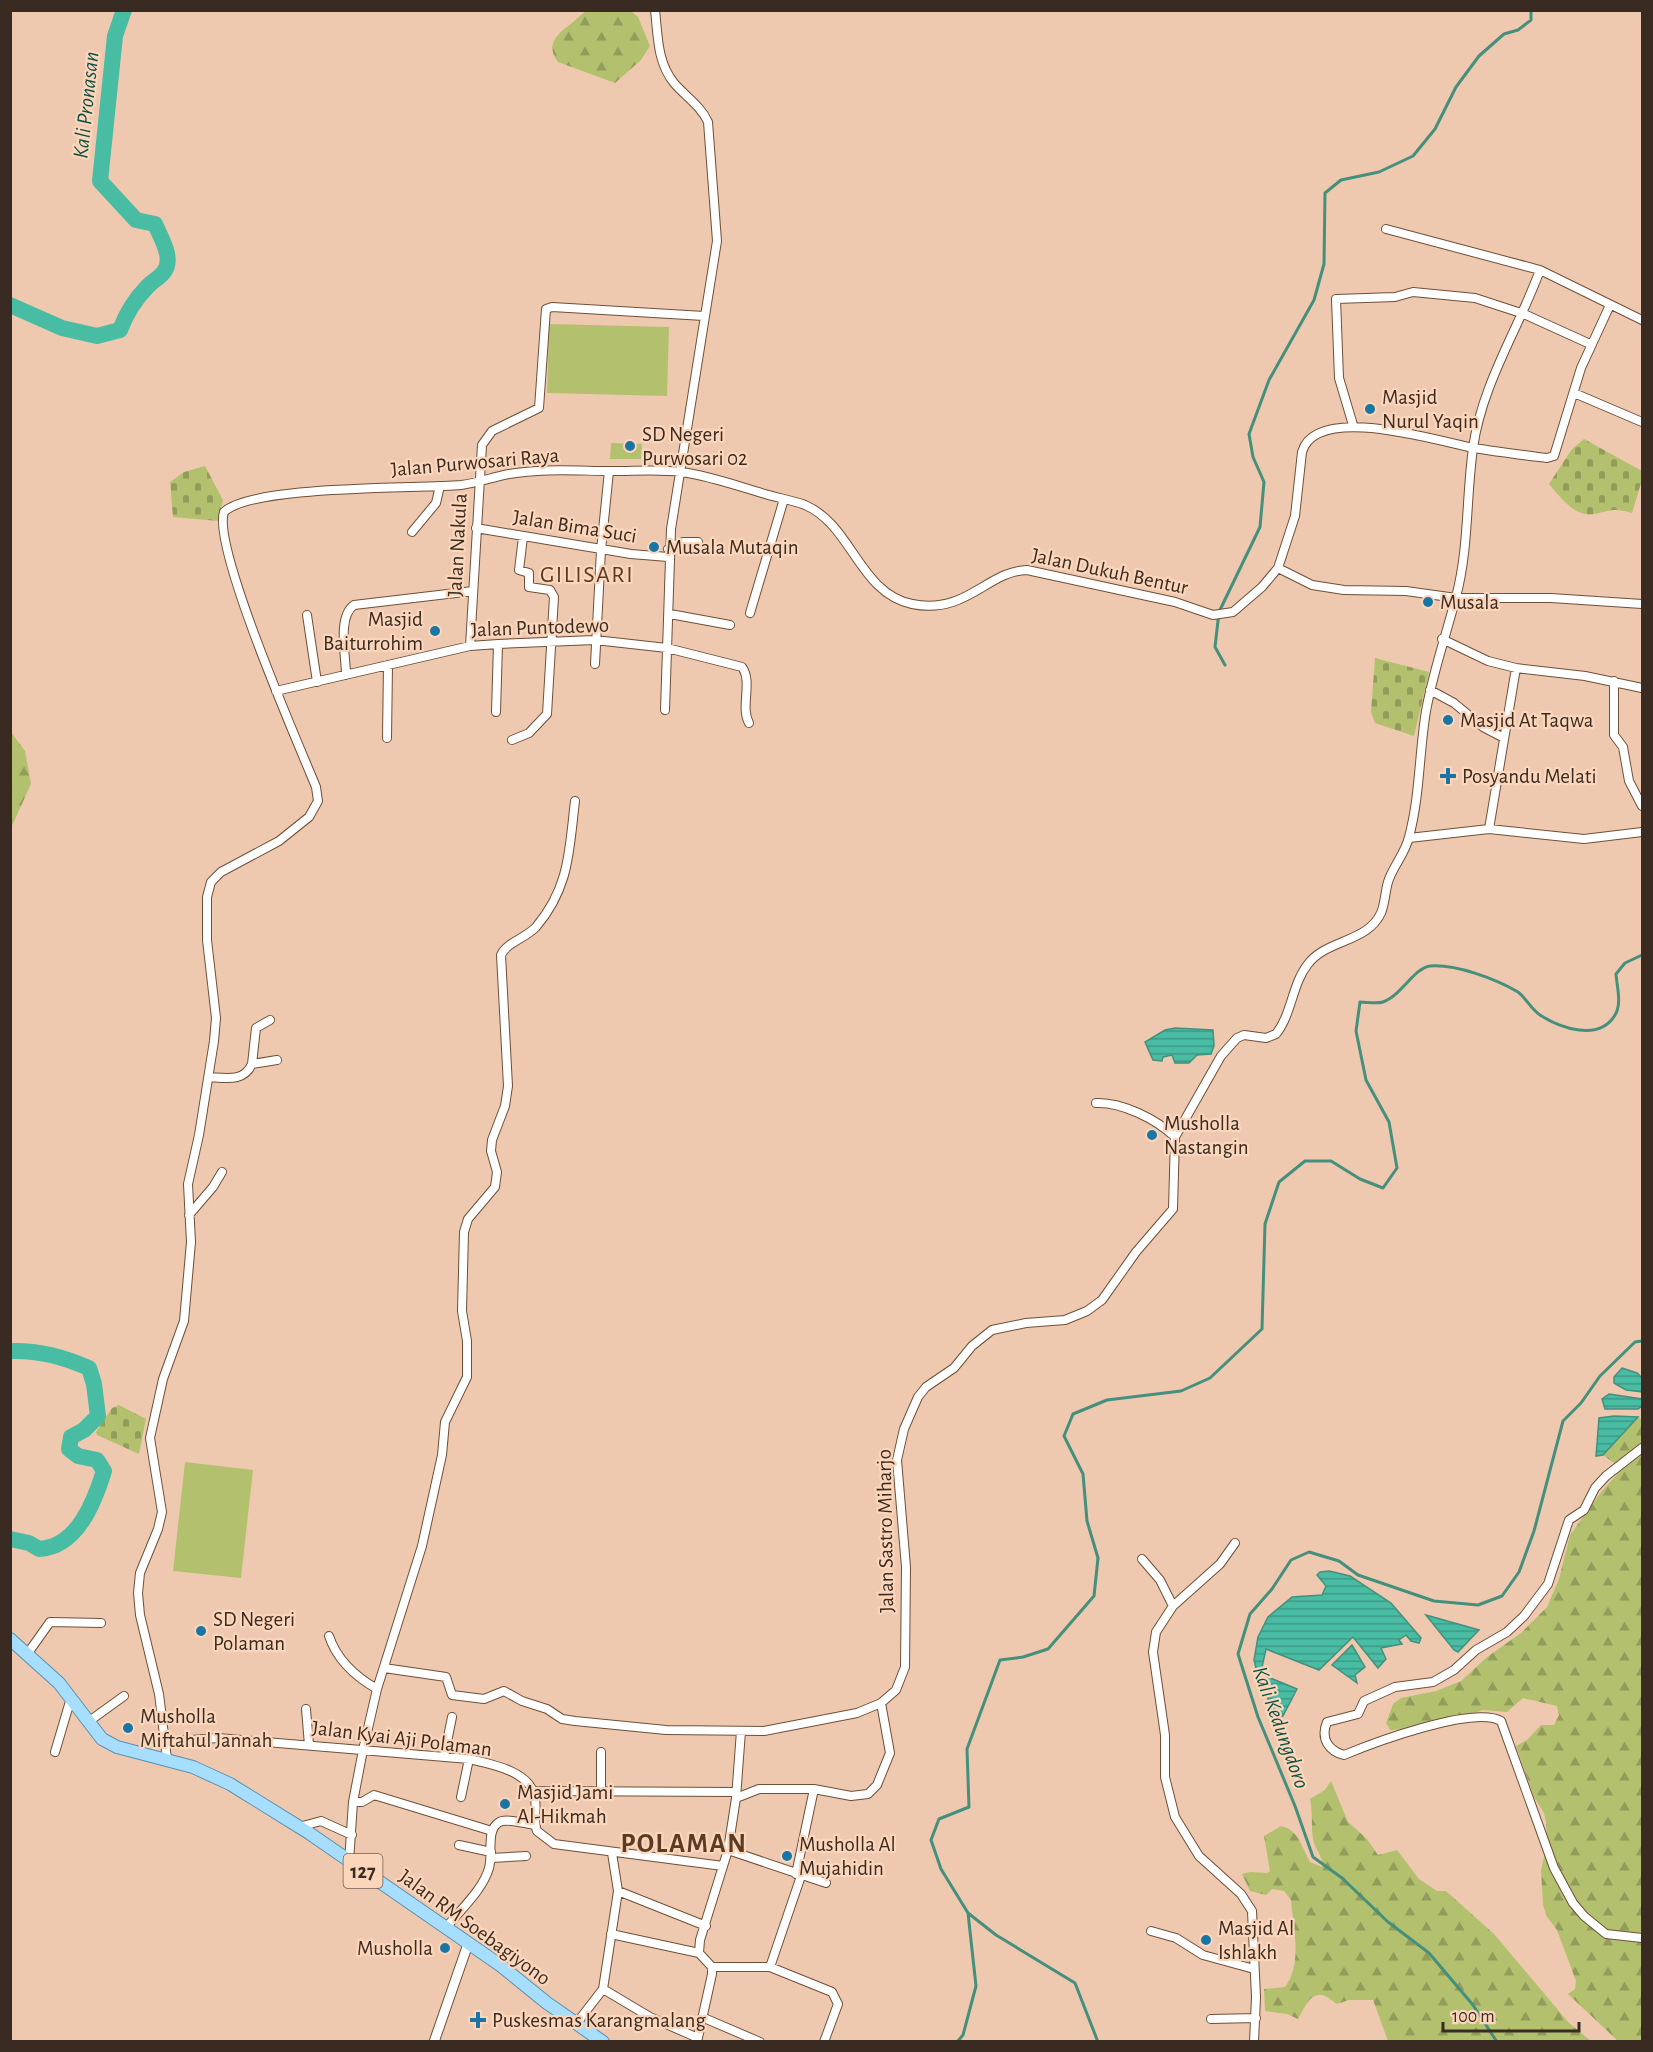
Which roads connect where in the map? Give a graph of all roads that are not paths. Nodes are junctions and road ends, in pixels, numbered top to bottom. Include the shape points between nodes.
1 (655, 10) edge
2 (1386, 229) dead end
3 (1540, 270) junction
4 (1610, 305) junction
5 (1524, 314) junction
6 (704, 316) junction
7 (1642, 320) edge
8 (1590, 344) junction
9 (1574, 393) junction
10 (1642, 422) edge
11 (1353, 425) junction
12 (1473, 448) junction
13 (609, 471) junction
14 (681, 472) junction
15 (478, 482) junction
16 (440, 486) junction
17 (784, 499) junction
18 (476, 528) junction
19 (412, 532) dead end
20 (522, 537) junction
21 (698, 542) dead end
22 (601, 550) junction
23 (668, 553) junction
24 (1278, 568) junction
25 (473, 591) junction
26 (1456, 598) junction
27 (1642, 604) edge
28 (750, 613) dead end
29 (669, 614) junction
30 (307, 615) dead end
31 (729, 625) dead end
32 (1443, 639) junction
33 (595, 640) junction
34 (549, 642) junction
35 (498, 644) junction
36 (470, 646) junction
37 (667, 648) junction
38 (595, 664) dead end
39 (388, 665) junction
40 (1516, 669) junction
41 (346, 675) junction
42 (1614, 681) junction
43 (317, 682) junction
44 (1642, 688) edge
45 (1430, 690) junction
46 (276, 691) junction
47 (664, 710) dead end
48 (496, 712) dead end
49 (749, 723) dead end
50 (387, 738) dead end
51 (1504, 738) junction
52 (512, 740) dead end
53 (575, 801) dead end
54 (1642, 806) edge
55 (1489, 829) junction
56 (1642, 832) edge
57 (1409, 838) junction
58 (270, 1020) dead end
59 (277, 1060) dead end
60 (252, 1064) junction
61 (209, 1077) junction
62 (1096, 1103) dead end
63 (1175, 1137) junction
64 (222, 1172) dead end
65 (189, 1215) junction
66 (1642, 1448) edge
67 (1235, 1543) dead end
68 (1142, 1559) dead end
69 (1173, 1606) junction
70 (101, 1623) dead end
71 (329, 1636) dead end
72 (10, 1640) edge
73 (28, 1653) junction
74 (384, 1668) junction
75 (377, 1689) junction
76 (124, 1696) dead end
77 (71, 1698) junction
78 (881, 1703) junction
79 (306, 1709) dead end
80 (452, 1717) dead end
81 (91, 1726) junction
82 (741, 1731) junction
83 (164, 1742) junction
84 (309, 1745) junction
85 (363, 1750) junction
86 (55, 1752) dead end
87 (600, 1752) dead end
88 (444, 1757) junction
89 (167, 1759) junction
90 (469, 1759) junction
91 (814, 1789) junction
92 (533, 1791) junction
93 (601, 1792) junction
94 (736, 1795) junction
95 (461, 1797) dead end
96 (353, 1802) junction
97 (535, 1825) junction
98 (299, 1827) junction
99 (492, 1831) junction
100 (352, 1834) junction
101 (459, 1845) dead end
102 (728, 1850) junction
103 (612, 1853) junction
104 (491, 1855) junction
105 (526, 1856) dead end
106 (350, 1862) junction
107 (723, 1866) junction
108 (799, 1875) junction
109 (826, 1883) dead end
110 (618, 1891) junction
111 (706, 1926) junction
112 (445, 1929) junction
113 (1151, 1931) dead end
114 (611, 1934) junction
115 (1642, 1938) edge
116 (468, 1944) junction
117 (699, 1953) junction
118 (712, 1967) junction
119 (770, 1967) junction
120 (1254, 1969) junction
121 (603, 1989) junction
122 (704, 2018) junction
123 (1256, 2018) junction
124 (1211, 2019) dead end
125 (576, 2024) junction
126 (697, 2040) edge
127 (434, 2042) edge
128 (603, 2042) edge
129 (760, 2042) edge
130 (824, 2042) edge
131 (1254, 2042) edge

1 - 6 street via 663,66 708,122 717,241
2 - 3 street
3 - 4 street
3 - 5 street
4 - 7 street
4 - 8 street, Jalan Dukuh Bentur
5 - 8 street
5 - 11 street via 1475,298 1413,292 1395,297 1336,299 1339,378
5 - 12 street via 1505,346
6 - 14 street
6 - 15 street, Jalan Nakula via 546,309 539,408 488,435 482,445
8 - 9 street, Jalan Dukuh Bentur
9 - 10 street
9 - 12 street, Jalan Dukuh Bentur via 1554,456
11 - 12 street, Jalan Dukuh Bentur via 1432,437
11 - 24 street, Jalan Dukuh Bentur via 1317,435 1304,445 1294,516
12 - 26 street via 1468,529
13 - 14 street, Jalan Purwosari Raya
13 - 15 street, Jalan Purwosari Raya via 527,472
13 - 22 street
14 - 17 street, Jalan Dukuh Bentur
14 - 23 street
15 - 16 street, Jalan Purwosari Raya
15 - 18 street, Jalan Nakula
16 - 19 street via 436,502
16 - 46 street, Jalan Purwosari Raya via 255,498 224,512 225,543
17 - 24 street, Jalan Dukuh Bentur via 816,511 838,533 873,582 892,598 911,604 937,606 962,599 1010,573 1027,570 1175,602 1213,615 1227,614 1249,599
17 - 28 street
18 - 20 street, Jalan Bima Suci
18 - 25 street, Jalan Nakula
20 - 22 street, Jalan Bima Suci
20 - 34 street via 519,570 530,573 529,586 554,594
21 - 23 street, Jalan Bima Suci via 683,542
22 - 23 street, Jalan Bima Suci
22 - 33 street
23 - 29 street
24 - 26 street via 1312,585
25 - 36 street, Jalan Nakula
25 - 41 street via 354,605 345,622
26 - 27 street via 1551,598
26 - 32 street
29 - 31 street
29 - 37 street
30 - 43 street
32 - 40 street via 1488,661
32 - 45 street
33 - 34 street, Jalan Puntodewo
33 - 37 street, Jalan Puntodewo
33 - 38 street
34 - 35 street, Jalan Puntodewo
34 - 52 street via 547,714 529,733
35 - 36 street, Jalan Puntodewo
35 - 48 street
36 - 39 street, Jalan Puntodewo
37 - 47 street
37 - 49 street, Jalan Puntodewo via 742,668
39 - 41 street, Jalan Puntodewo
39 - 50 street
40 - 42 street
40 - 51 street
41 - 43 street, Jalan Puntodewo
42 - 44 street
42 - 54 street via 1614,735 1623,747 1629,781
43 - 46 street, Jalan Puntodewo
45 - 51 street via 1483,728
45 - 57 street
46 - 61 street, Jalan Purwosari Raya via 316,787 316,808 297,829 221,872 211,882 206,908 216,1018
51 - 55 street
53 - 74 street via 572,845 562,883 535,928 501,956 508,1086 506,1106 492,1140 495,1187 468,1219 464,1232 462,1311 467,1377 445,1422 442,1455 422,1546
55 - 56 street via 1584,839
55 - 57 street
57 - 63 street, Jalan Sastro Miharjo via 1388,883 1381,913 1371,926 1326,949 1308,964 1275,1034 1266,1038 1244,1035 1233,1041
58 - 60 street via 256,1028
59 - 60 street
60 - 61 street via 239,1078
61 - 65 street via 188,1184
62 - 63 street via 1129,1110
63 - 78 street, Jalan Sastro Miharjo via 1173,1209 1102,1300 1065,1320 992,1330 918,1397 904,1429 897,1460 906,1567 905,1666 896,1690
64 - 65 street
65 - 83 street via 191,1242 184,1321 161,1388 150,1438 162,1512 138,1593 159,1694
66 - 115 street via 1606,1476 1594,1488 1584,1510 1569,1520 1548,1584 1507,1632 1433,1682 1395,1687 1364,1701 1358,1714 1327,1722 1324,1730 1333,1752 1344,1755 1419,1728 1478,1717 1501,1721 1554,1868 1573,1903 1606,1934
67 - 69 street via 1220,1564
68 - 69 street via 1160,1580
69 - 120 street via 1156,1632 1154,1643 1165,1736 1166,1791 1175,1817 1199,1856 1248,1902 1256,1935
70 - 73 street via 47,1623
71 - 75 street via 352,1672
72 - 73 main road, Jalan RM Soebagiyono / 127
73 - 77 main road, Jalan RM Soebagiyono / 127
74 - 75 street
74 - 82 street via 446,1677 452,1695 484,1699 504,1691 568,1720 657,1730
75 - 85 street
76 - 81 street
77 - 81 main road, Jalan RM Soebagiyono / 127
77 - 86 street
78 - 82 street via 832,1719 764,1731
78 - 91 street via 890,1743 888,1761 875,1788 868,1794 851,1796
79 - 84 street
80 - 88 street
81 - 89 main road, Jalan RM Soebagiyono / 127 via 102,1740 117,1747
82 - 94 street
83 - 84 street, Jalan Kyai Aji Polaman via 218,1738
83 - 89 street
84 - 85 street, Jalan Kyai Aji Polaman
85 - 88 street, Jalan Kyai Aji Polaman
85 - 96 street
87 - 93 street
88 - 90 street, Jalan Kyai Aji Polaman
89 - 98 main road, Jalan RM Soebagiyono / 127 via 208,1773
90 - 92 street, Jalan Kyai Aji Polaman via 512,1772
90 - 95 street
91 - 94 street via 759,1789
91 - 108 street
92 - 93 street
92 - 97 street
93 - 94 street
94 - 102 street
96 - 99 street via 374,1795
96 - 100 street
97 - 99 street via 503,1821
97 - 103 street via 540,1836 554,1844
98 - 100 street via 329,1822
98 - 106 main road, Jalan RM Soebagiyono / 127
99 - 104 street
100 - 106 street
101 - 104 street
102 - 107 street
102 - 108 street
103 - 107 street
103 - 110 street
104 - 105 street
104 - 112 street via 486,1876
106 - 112 main road, Jalan RM Soebagiyono / 127
107 - 111 street
108 - 109 street
108 - 119 street
110 - 111 street
110 - 114 street
111 - 117 street
112 - 116 main road, Jalan RM Soebagiyono / 127
113 - 120 street via 1176,1938 1211,1958
114 - 117 street
114 - 121 street
116 - 125 main road, Jalan RM Soebagiyono / 127
116 - 127 street
117 - 118 street
118 - 119 street
118 - 122 street
119 - 130 street via 804,1979 836,1997 835,2016
120 - 123 street
121 - 125 street
121 - 126 street
122 - 126 street
122 - 129 street
123 - 124 street
123 - 131 street
125 - 128 main road, Jalan RM Soebagiyono / 127

